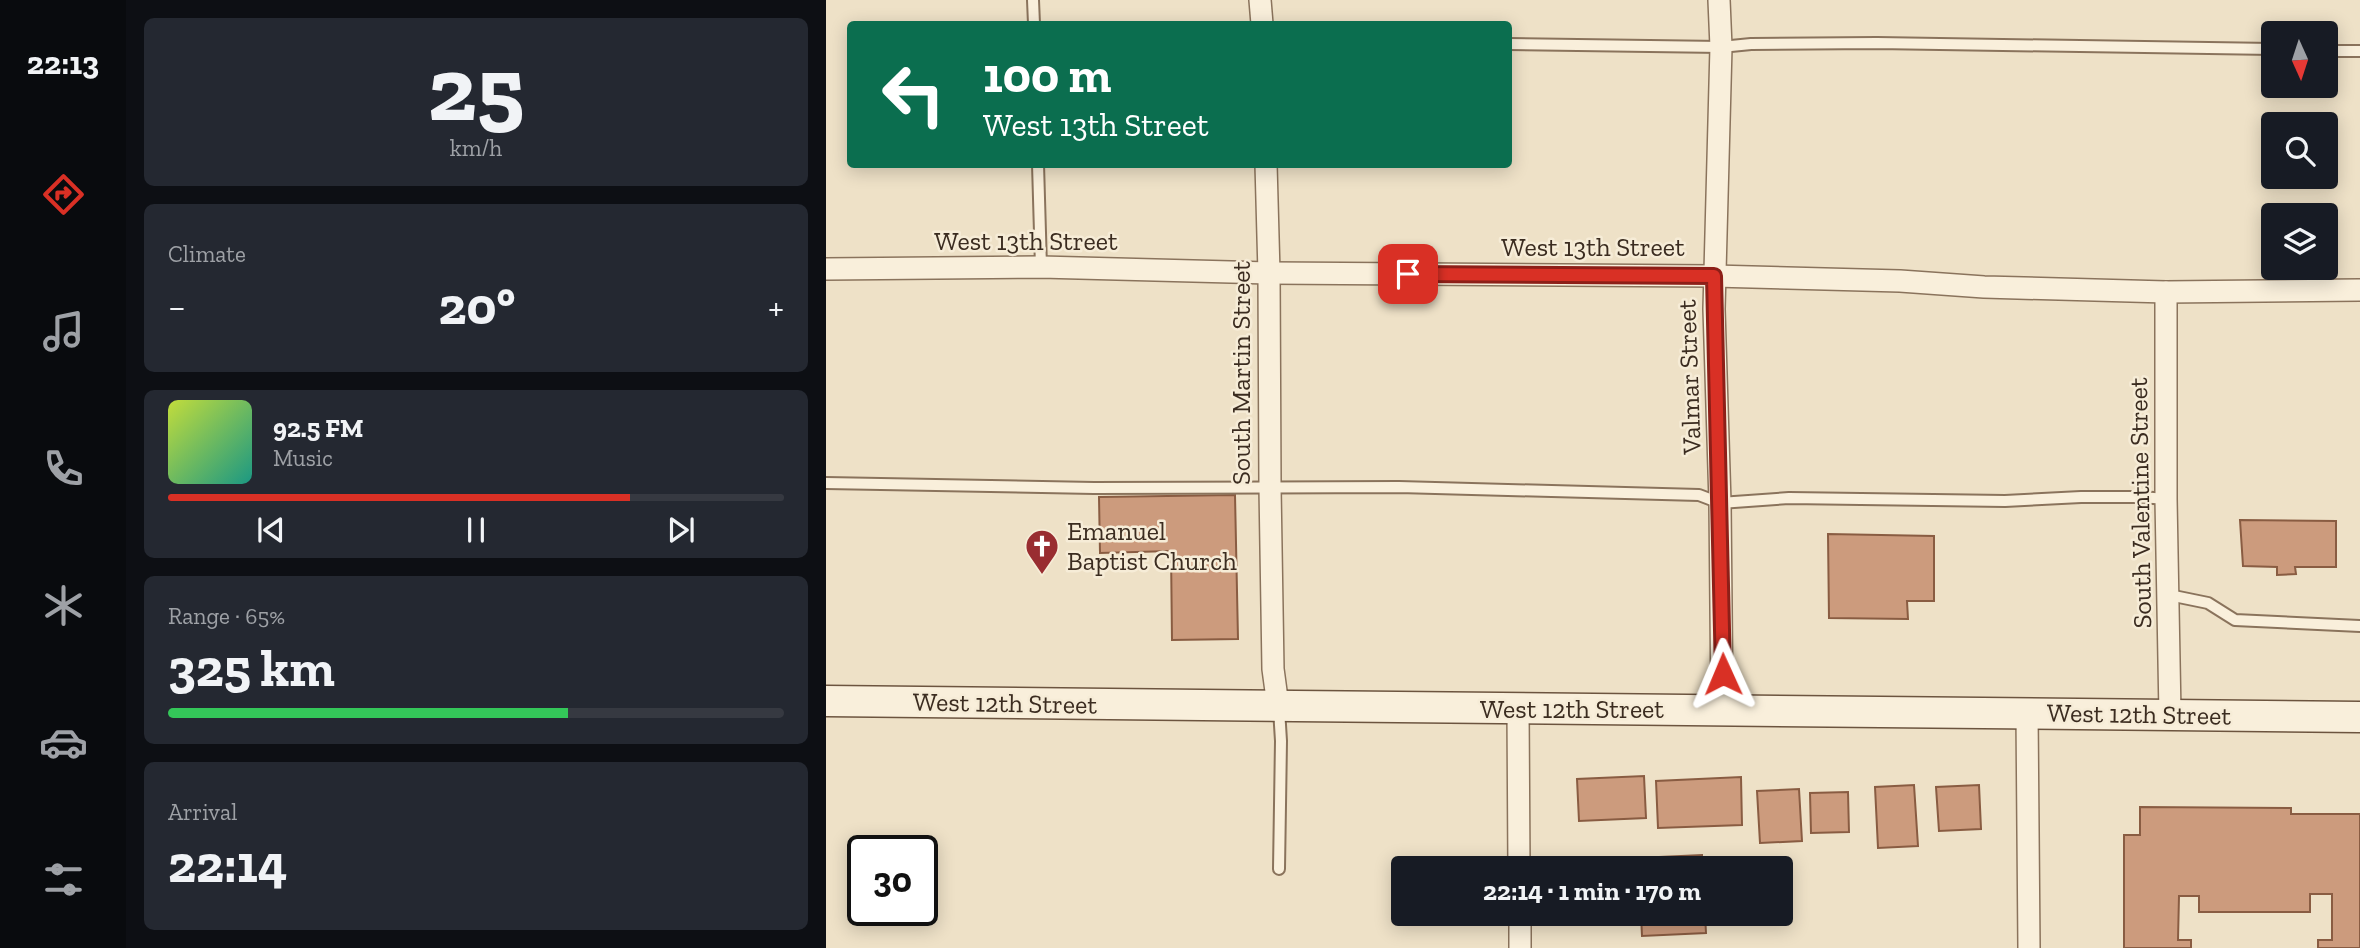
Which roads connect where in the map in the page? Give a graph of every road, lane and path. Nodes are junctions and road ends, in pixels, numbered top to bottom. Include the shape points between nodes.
1 (1033, 0) edge
2 (1261, 0) edge
3 (1719, 0) edge
4 (1034, 21) edge
5 (1262, 21) edge
6 (1512, 44) edge
7 (1721, 47) junction
8 (2261, 49) edge
9 (2338, 51) edge
10 (2360, 51) edge
11 (1038, 168) edge
12 (1266, 168) edge
13 (1041, 267) junction
14 (826, 269) edge
15 (1269, 273) junction
16 (1714, 276) junction
17 (2360, 290) edge
18 (2166, 292) junction
19 (826, 482) edge
20 (1270, 487) junction
21 (2166, 499) junction
22 (1720, 503) junction
23 (2169, 595) junction
24 (2360, 626) edge
25 (826, 701) edge
26 (1278, 706) junction
27 (1518, 709) junction
28 (1723, 710) junction
29 (2027, 713) junction
30 (2170, 714) junction
31 (2360, 717) edge
32 (1519, 856) edge
33 (1279, 869) dead end
34 (1520, 926) edge
35 (1520, 948) edge
36 (2029, 948) edge

1 - 4 lane
2 - 5 street
3 - 7 street, Valmar Street
6 - 7 lane
7 - 8 lane via 1877,43
7 - 16 street, Valmar Street
9 - 10 lane
11 - 13 lane
12 - 15 street, South Martin Street
13 - 14 street, West 13th Street
13 - 15 street, West 13th Street
15 - 16 street, West 13th Street
15 - 20 street, South Martin Street
16 - 18 street, West 13th Street
16 - 22 street, Valmar Street
17 - 18 street, West 13th Street
18 - 21 street, South Valentine Street
19 - 20 lane
20 - 22 lane via 1699,495
20 - 26 street, South Martin Street via 1273,669
21 - 22 lane via 1789,498
21 - 23 street, South Valentine Street
22 - 28 street, Valmar Street
23 - 24 lane via 2208,603 2235,620
23 - 30 street, South Valentine Street
25 - 26 main road, West 12th Street
26 - 27 main road, West 12th Street
26 - 33 lane
27 - 28 main road, West 12th Street
27 - 32 street
28 - 29 main road, West 12th Street
29 - 30 main road, West 12th Street
29 - 36 street
30 - 31 main road, West 12th Street
34 - 35 street

